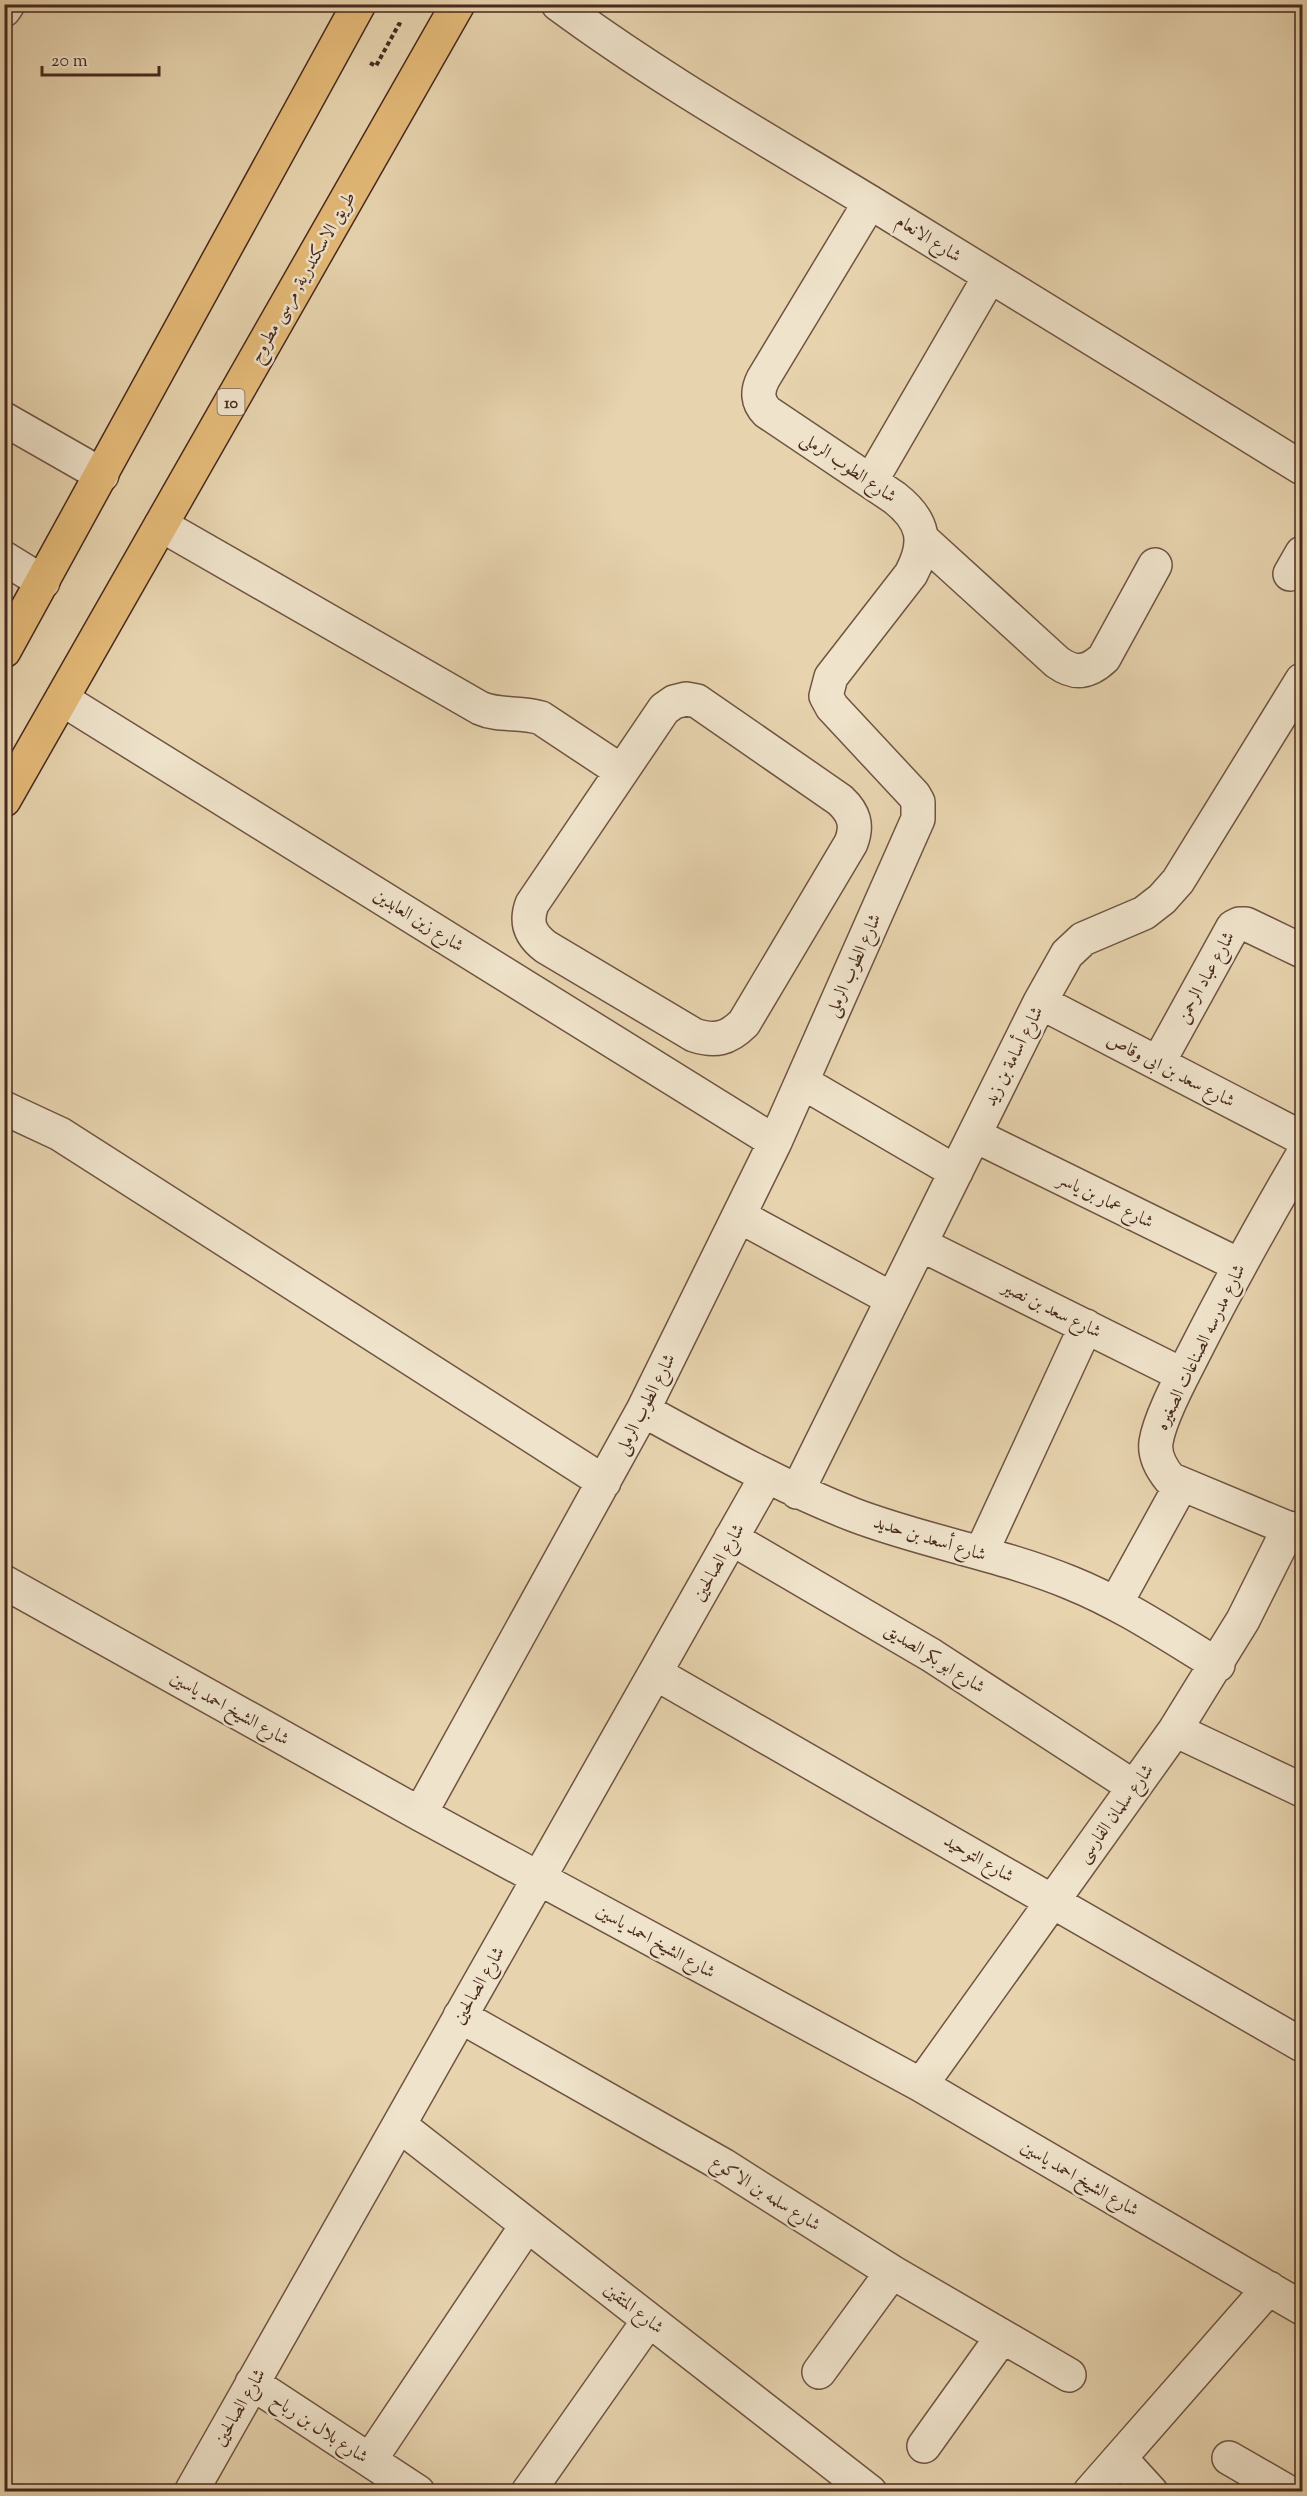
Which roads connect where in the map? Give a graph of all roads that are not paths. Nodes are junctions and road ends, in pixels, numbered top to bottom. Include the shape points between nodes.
1 (8, 4) edge
2 (360, 4) edge
3 (458, 4) edge
4 (558, 4) edge
5 (4, 10) edge
6 (870, 202) junction
7 (990, 276) junction
8 (4, 419) edge
9 (1302, 468) edge
10 (102, 475) junction
11 (870, 481) junction
12 (161, 525) junction
13 (922, 539) junction
14 (4, 558) edge
15 (1155, 565) dead end
16 (43, 582) junction
17 (4, 651) edge
18 (1302, 680) edge
19 (62, 699) junction
20 (1293, 716) edge
21 (621, 771) junction
22 (4, 800) edge
23 (1302, 951) edge
24 (1040, 1002) junction
25 (1158, 1063) junction
26 (802, 1082) junction
27 (4, 1108) edge
28 (974, 1135) junction
29 (1302, 1138) edge
30 (775, 1142) junction
31 (1302, 1156) edge
32 (956, 1172) junction
33 (739, 1216) junction
34 (920, 1244) junction
35 (1239, 1265) junction
36 (892, 1299) junction
37 (1086, 1326) junction
38 (1183, 1375) junction
39 (643, 1410) junction
40 (766, 1478) junction
41 (604, 1482) junction
42 (1181, 1485) junction
43 (797, 1492) junction
44 (1296, 1531) edge
45 (731, 1538) junction
46 (981, 1553) junction
47 (4, 1582) edge
48 (1116, 1603) junction
49 (1218, 1665) junction
50 (655, 1674) junction
51 (1175, 1730) junction
52 (1134, 1787) junction
53 (1302, 1790) edge
54 (420, 1814) junction
55 (539, 1877) junction
56 (1053, 1900) junction
57 (460, 2016) junction
58 (1302, 2046) edge
59 (921, 2085) junction
60 (399, 2125) junction
61 (527, 2225) junction
62 (892, 2272) junction
63 (1269, 2288) junction
64 (1302, 2308) edge
65 (649, 2320) junction
66 (1002, 2337) junction
67 (819, 2372) dead end
68 (1069, 2375) dead end
69 (252, 2383) junction
70 (924, 2446) dead end
71 (1119, 2458) junction
72 (1229, 2458) dead end
73 (370, 2460) junction
74 (835, 2481) edge
75 (191, 2492) edge
76 (418, 2492) edge
77 (528, 2492) edge
78 (870, 2492) edge
79 (1090, 2492) edge
80 (1151, 2492) edge
81 (1288, 2492) edge

1 - 5 street
2 - 10 main road
3 - 12 main road, طريق الاسكندرية, مرسى مطروح / 10
4 - 6 street, شارع الانعام via 722,114
6 - 7 street, شارع الانعام
6 - 11 street, شارع الطوب الرملى via 758,392 767,412
7 - 9 street, شارع الانعام
7 - 11 street
8 - 10 street
10 - 16 main road
11 - 13 street, شارع الطوب الرملى via 909,509
12 - 19 main road, طريق الاسكندرية, مرسى مطروح / 10
12 - 21 street via 480,708 541,718
13 - 15 street via 1057,662 1068,670 1081,672 1094,668 1104,658
13 - 26 street, شارع الطوب الرملى via 919,559 911,574 831,677 826,689 832,707 914,795 919,810
14 - 16 street
16 - 17 main road
18 - 20 street, شارع أسامة بن زيد
19 - 22 main road, طريق الاسكندرية, مرسى مطروح / 10
19 - 30 street, شارع زين العابدين
20 - 24 street, شارع أسامة بن زيد via 1178,881 1144,913 1083,939 1067,954
21 - 21 street via 532,904 529,929 546,947 694,1035 721,1039 744,1023 851,843 855,820 840,800 697,701 686,699 664,709
23 - 25 street, شارع عباد الرحمن via 1246,924 1233,927
24 - 25 street, شارع سعد بن ابى وقاص
24 - 28 street, شارع أسامة بن زيد
25 - 29 street, شارع سعد بن ابى وقاص
26 - 30 street, شارع الطوب الرملى
26 - 32 street
27 - 41 street via 60,1134
28 - 32 street, شارع أسامة بن زيد
28 - 35 street, شارع عمار بن ياسر
30 - 33 street, شارع الطوب الرملى
31 - 35 street, شارع مدرسه الصناعات الصغيره
32 - 34 street, شارع أسامة بن زيد
33 - 36 street
33 - 39 street, شارع الطوب الرملى
34 - 36 street, شارع أسامة بن زيد
34 - 37 street, شارع سعد بن نصير
35 - 38 street, شارع مدرسه الصناعات الصغيره
36 - 43 street, شارع أسامة بن زيد
37 - 38 street, شارع سعد بن نصير
37 - 46 street
38 - 42 street, شارع مدرسه الصناعات الصغيره via 1156,1444 1162,1469
39 - 40 street, شارع أسعد بن حديد
39 - 41 street, شارع الطوب الرملى
40 - 43 street, شارع أسعد بن حديد
40 - 45 street, شارع الصالحين
41 - 54 street, شارع الطوب الرملى
42 - 44 street, شارع مدرسه الصناعات الصغيره
42 - 48 street
43 - 46 street, شارع أسعد بن حديد via 878,1523
44 - 49 street, شارع سلمان الفارسى
45 - 50 street, شارع الصالحين
45 - 52 street, شارع ابو بكر الصديق via 931,1655
46 - 48 street, شارع أسعد بن حديد via 1071,1582
47 - 54 street, شارع الشيخ احمد ياسين
48 - 49 street, شارع أسعد بن حديد
49 - 51 street, شارع سلمان الفارسى
50 - 55 street, شارع الصالحين
50 - 56 street, شارع التوحيد
51 - 52 street, شارع سلمان الفارسى
51 - 53 street
52 - 56 street, شارع سلمان الفارسى
54 - 55 street, شارع الشيخ احمد ياسين
55 - 57 street, شارع الصالحين
55 - 59 street, شارع الشيخ احمد ياسين
56 - 58 street, شارع التوحيد
56 - 59 street, شارع سلمان الفارسى
57 - 60 street, شارع الصالحين
57 - 62 street, شارع سلمه بن الاكوع via 723,2165
59 - 63 street, شارع الشيخ احمد ياسين
60 - 61 street, شارع المتقين
60 - 69 street, شارع الصالحين
61 - 65 street, شارع المتقين
61 - 73 street
62 - 66 street, شارع سلمه بن الاكوع
62 - 67 street
63 - 64 street, شارع الشيخ احمد ياسين
63 - 71 street
65 - 74 street, شارع المتقين
65 - 77 street
66 - 68 street, شارع سلمه بن الاكوع
66 - 70 street
69 - 73 street, شارع بلال بن رباح
69 - 75 street, شارع الصالحين
71 - 79 street
71 - 80 street
72 - 81 street
73 - 76 street, شارع بلال بن رباح
74 - 78 street, شارع المتقين

